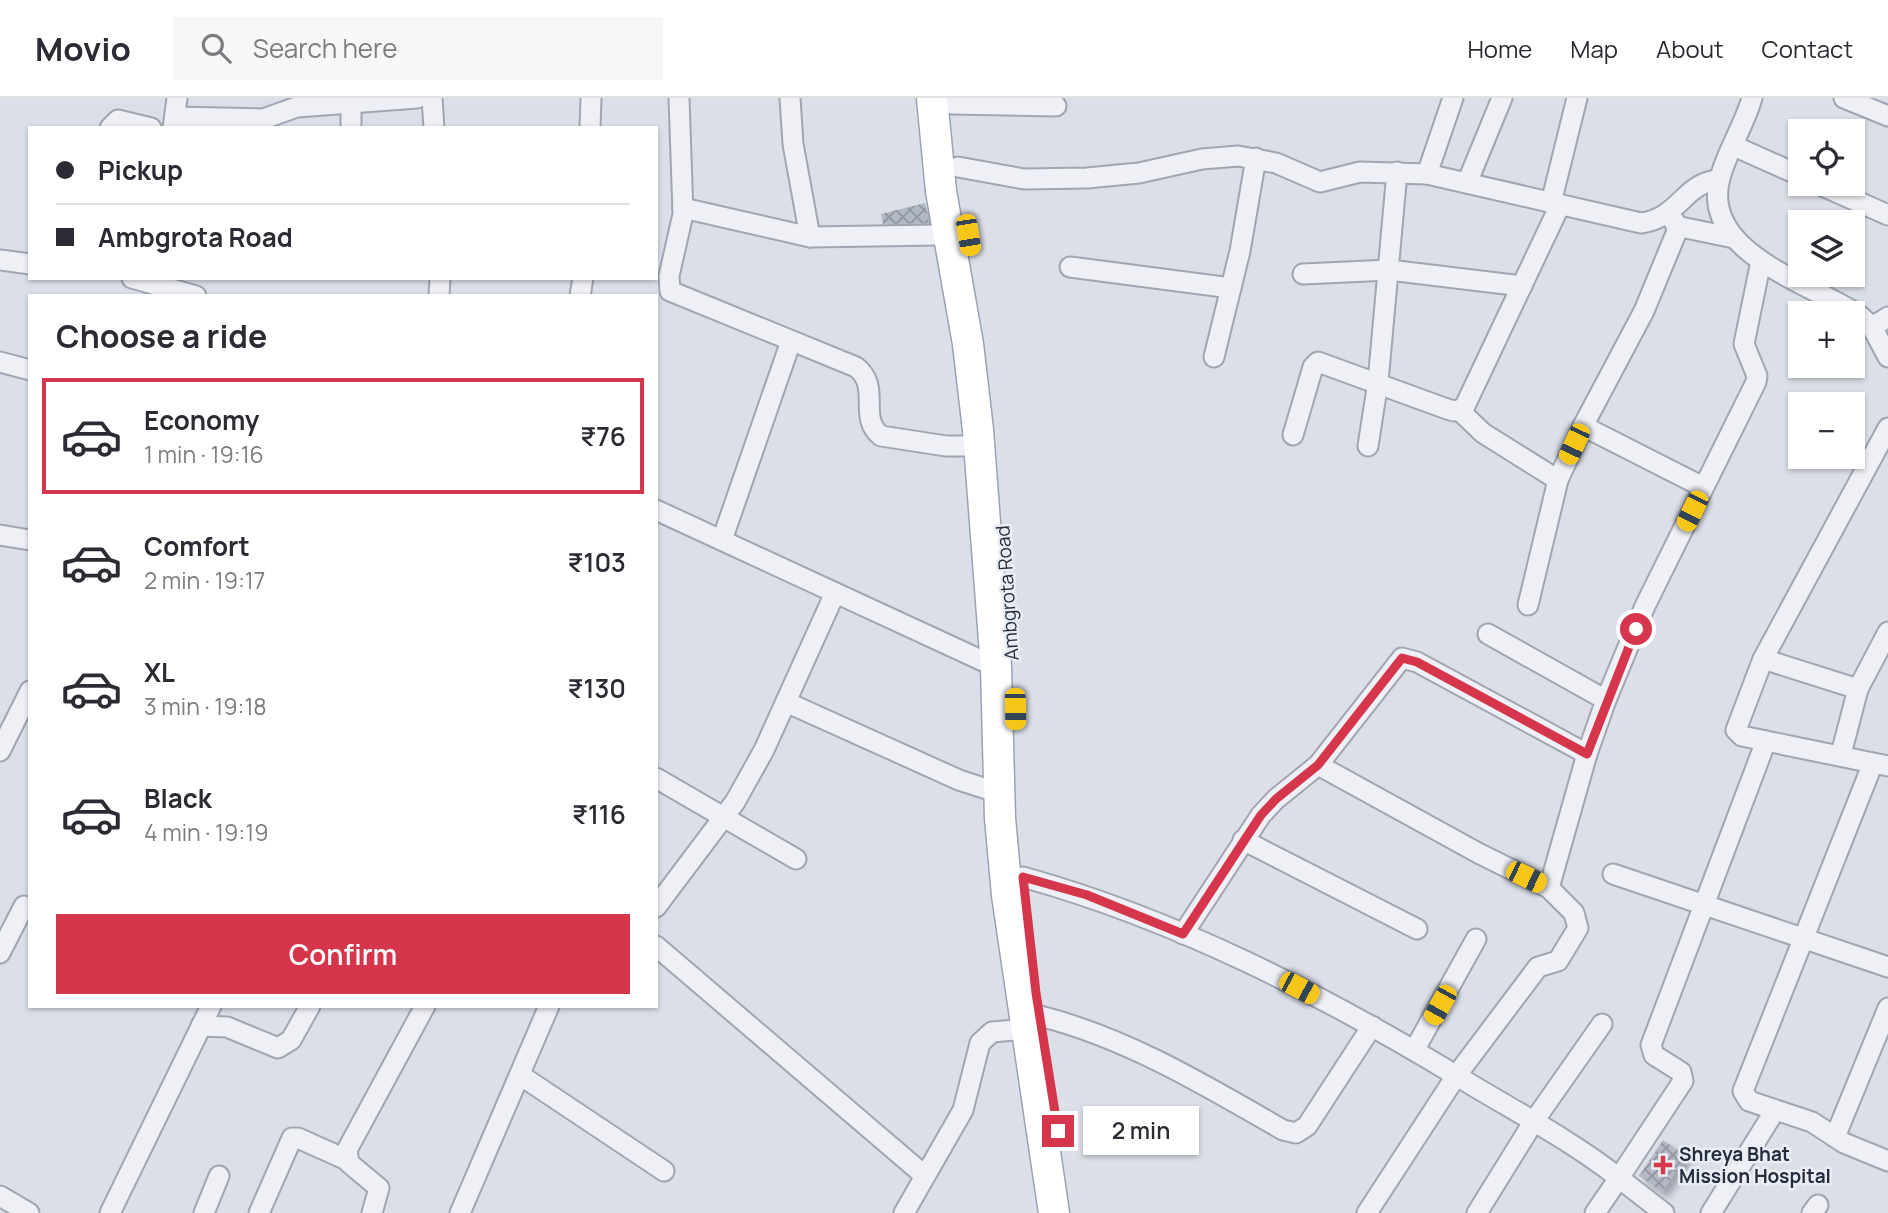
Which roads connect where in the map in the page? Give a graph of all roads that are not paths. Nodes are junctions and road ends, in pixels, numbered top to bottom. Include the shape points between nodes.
1 (417, 98) edge
2 (432, 98) edge
3 (591, 98) edge
4 (679, 98) edge
5 (790, 98) edge
6 (923, 98) edge
7 (1453, 98) edge
8 (1502, 98) edge
9 (1577, 98) edge
10 (1752, 98) edge
11 (1844, 98) edge
12 (946, 100) edge
13 (351, 101) edge
14 (1022, 102) edge
15 (283, 103) edge
16 (1056, 106) dead end
17 (1878, 108) edge
18 (175, 114) edge
19 (261, 123) edge
20 (112, 126) edge
21 (142, 126) edge
22 (351, 126) edge
23 (434, 126) edge
24 (590, 126) edge
25 (1734, 146) junction
26 (1256, 158) junction
27 (958, 167) junction
28 (1788, 170) edge
29 (1397, 172) junction
30 (1427, 174) junction
31 (1719, 180) junction
32 (1467, 183) junction
33 (1845, 196) edge
34 (1555, 204) junction
35 (683, 208) junction
36 (1888, 215) edge
37 (1672, 221) junction
38 (938, 235) junction
39 (810, 237) junction
40 (1734, 238) junction
41 (0, 260) edge
42 (1761, 261) junction
43 (28, 264) edge
44 (1070, 267) dead end
45 (1389, 270) junction
46 (1303, 274) dead end
47 (139, 280) edge
48 (1522, 286) junction
49 (1231, 288) junction
50 (186, 294) edge
51 (1880, 322) edge
52 (792, 341) junction
53 (1214, 356) dead end
54 (1888, 357) edge
55 (0, 362) edge
56 (28, 369) edge
57 (1378, 382) junction
58 (1459, 410) junction
59 (1583, 426) junction
60 (1888, 428) edge
61 (1293, 435) dead end
62 (970, 446) junction
63 (1368, 446) dead end
64 (1558, 480) junction
65 (1703, 487) junction
66 (658, 511) edge
67 (0, 535) edge
68 (28, 540) edge
69 (722, 540) junction
70 (835, 593) junction
71 (1528, 605) dead end
72 (1888, 632) edge
73 (1488, 635) dead end
74 (1763, 659) junction
75 (988, 664) junction
76 (1858, 690) junction
77 (28, 695) edge
78 (1606, 699) junction
79 (786, 702) junction
80 (1766, 741) junction
81 (0, 751) edge
82 (1587, 754) junction
83 (1841, 754) junction
84 (1318, 765) junction
85 (1881, 765) edge
86 (658, 779) edge
87 (999, 793) junction
88 (725, 818) junction
89 (1243, 840) junction
90 (796, 859) dead end
91 (1613, 874) dead end
92 (1023, 877) junction
93 (1549, 888) junction
94 (1706, 903) junction
95 (658, 904) edge
96 (24, 906) dead end
97 (1417, 929) dead end
98 (1183, 934) junction
99 (1476, 939) dead end
100 (1802, 939) junction
101 (658, 948) edge
102 (0, 953) edge
103 (1888, 967) edge
104 (210, 1008) edge
105 (309, 1008) edge
106 (424, 1008) edge
107 (548, 1008) edge
108 (1888, 1008) edge
109 (1033, 1023) junction
110 (1602, 1024) dead end
111 (201, 1026) junction
112 (1372, 1026) junction
113 (1415, 1049) junction
114 (520, 1075) junction
115 (1456, 1076) junction
116 (1774, 1112) junction
117 (1534, 1121) junction
118 (1835, 1137) junction
119 (346, 1160) junction
120 (1888, 1161) edge
121 (664, 1171) dead end
122 (924, 1175) junction
123 (219, 1176) dead end
124 (1619, 1178) junction
125 (2, 1202) edge
126 (29, 1213) edge
127 (110, 1213) edge
128 (204, 1213) edge
129 (259, 1213) edge
130 (372, 1213) edge
131 (460, 1213) edge
132 (904, 1213) edge
133 (1054, 1213) edge
134 (1070, 1213) edge
135 (1367, 1213) edge
136 (1477, 1213) edge
137 (1595, 1213) edge
138 (1664, 1213) edge
139 (1711, 1213) edge

1 - 13 street
2 - 23 street
3 - 24 street
4 - 35 street
5 - 39 street via 793,144
6 - 38 street
7 - 30 street
8 - 32 street
9 - 34 street
10 - 25 street
11 - 17 street
12 - 14 street
12 - 27 main road, Ambgrota Road
12 - 75 main road via 943,204 978,430
13 - 15 street
13 - 22 street
14 - 16 street
15 - 19 street
18 - 19 street
20 - 21 street via 118,120
25 - 28 street
25 - 31 street
26 - 27 street via 1217,156 1139,173 1060,179 1024,179
26 - 29 street via 1320,182 1360,172
26 - 49 street
27 - 92 main road, Ambgrota Road via 998,458
29 - 30 street
29 - 45 street
30 - 32 street
31 - 37 street via 1698,185
31 - 40 street via 1722,217
32 - 34 street
33 - 36 street
34 - 37 street via 1641,223
34 - 48 street
35 - 39 street
35 - 52 street via 670,291
37 - 40 street
37 - 59 street via 1644,311
38 - 39 street
38 - 62 street
40 - 42 street
41 - 43 street
42 - 51 street
42 - 65 street via 1744,344 1756,382
44 - 49 street
45 - 46 street
45 - 48 street
45 - 57 street
47 - 50 street
48 - 58 street via 1468,404
49 - 53 street
51 - 54 street
52 - 62 street via 863,373 871,392 869,419 881,436
52 - 69 street
55 - 56 street
57 - 58 street
57 - 61 street via 1316,363
57 - 63 street
58 - 64 street via 1483,433
59 - 64 street
59 - 65 street
60 - 74 street
62 - 75 street
64 - 71 street
65 - 78 street
66 - 69 street
67 - 68 street
69 - 70 street
70 - 75 street
70 - 79 street
72 - 76 street
73 - 78 street
74 - 76 street
74 - 80 street via 1736,730 1742,736
75 - 87 main road
76 - 83 street
77 - 81 street
78 - 82 street
79 - 87 street via 959,780
79 - 88 street
80 - 83 street
80 - 94 street
82 - 84 street via 1405,658
82 - 93 street
83 - 85 street
84 - 89 street via 1276,799
84 - 93 street
85 - 100 street
86 - 88 street
87 - 109 main road via 1007,895
88 - 90 street
88 - 95 street
89 - 97 street
89 - 98 street
91 - 94 street
92 - 98 street via 1087,895
92 - 109 main road, Ambgrota Road
93 - 115 street via 1574,913 1578,928 1558,961 1538,967
94 - 100 street
94 - 124 street via 1651,1045 1654,1055 1681,1072 1683,1082
96 - 102 street
98 - 112 street
99 - 113 street
100 - 103 street
100 - 116 street via 1743,1084 1745,1098
101 - 122 street
104 - 111 street
105 - 111 street via 291,1040 278,1048 227,1027
106 - 119 street
107 - 114 street
108 - 118 street
109 - 112 street via 1093,1031 1296,1133 1307,1126
109 - 122 street via 992,1032 980,1042 963,1110
109 - 133 main road
109 - 134 main road, Ambgrota Road
110 - 117 street
111 - 127 street
112 - 113 street
113 - 115 street
114 - 121 street
114 - 131 street
115 - 117 street
115 - 135 street
116 - 118 street via 1812,1122
116 - 139 street
117 - 124 street
117 - 136 street
118 - 120 street
119 - 129 street via 292,1138
119 - 130 street via 379,1188
122 - 132 street
123 - 128 street
124 - 137 street
124 - 138 street
125 - 126 street

